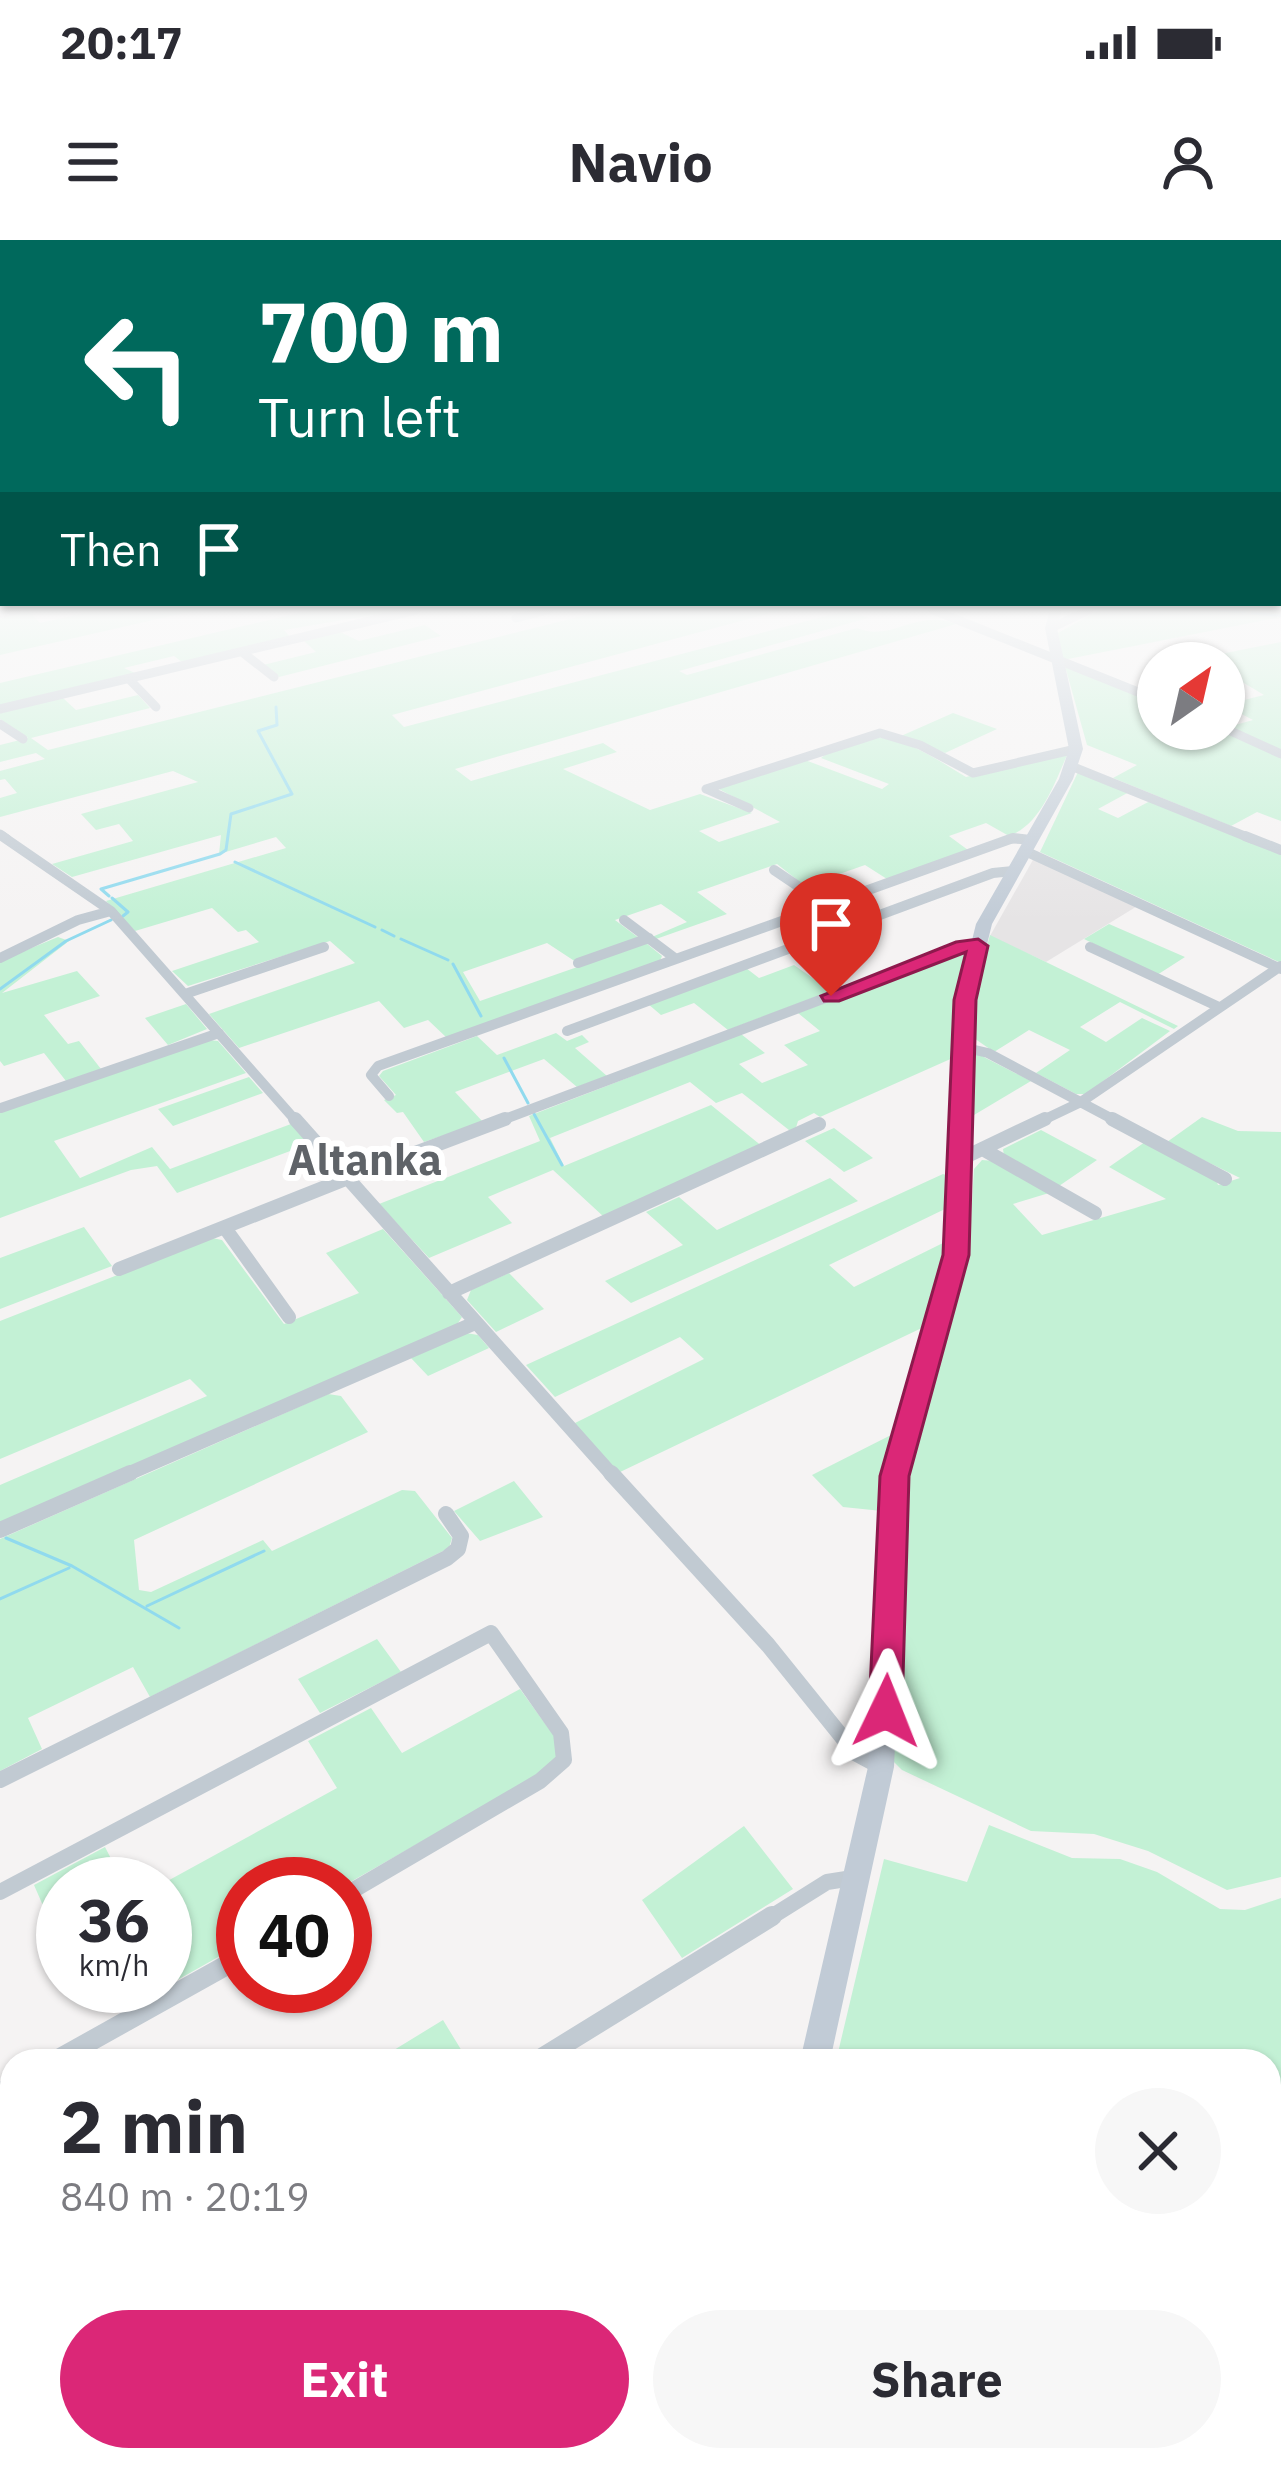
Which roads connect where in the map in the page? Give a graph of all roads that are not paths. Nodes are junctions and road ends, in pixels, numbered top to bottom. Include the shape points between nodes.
1 (1066, 714) edge
2 (0, 724) edge
3 (1245, 738) edge
4 (22, 739) dead end
5 (1281, 754) edge
6 (1074, 758) junction
7 (749, 808) dead end
8 (0, 834) edge
9 (1028, 845) junction
10 (1281, 850) edge
11 (774, 870) dead end
12 (1013, 871) junction
13 (826, 905) junction
14 (111, 911) junction
15 (624, 920) dead end
16 (649, 938) junction
17 (978, 946) junction
18 (324, 947) dead end
19 (1090, 947) dead end
20 (0, 958) edge
21 (676, 959) junction
22 (578, 963) dead end
23 (1280, 967) edge
24 (185, 994) junction
25 (1219, 1007) junction
26 (567, 1031) dead end
27 (219, 1033) junction
28 (962, 1047) junction
29 (389, 1096) dead end
30 (1081, 1102) junction
31 (1, 1108) edge
32 (819, 1124) dead end
33 (986, 1151) junction
34 (416, 1153) dead end
35 (961, 1159) junction
36 (348, 1178) junction
37 (1225, 1179) dead end
38 (1095, 1213) dead end
39 (225, 1228) junction
40 (119, 1269) dead end
41 (449, 1293) junction
42 (290, 1317) dead end
43 (475, 1322) junction
44 (446, 1514) dead end
45 (0, 1530) edge
46 (881, 1767) junction
47 (0, 1780) edge
48 (860, 1877) junction
49 (372, 1879) edge
50 (0, 1892) edge
51 (216, 1971) edge
52 (77, 2049) edge
53 (557, 2049) edge
54 (817, 2049) edge

1 - 6 street
2 - 4 street
3 - 5 street
6 - 7 street via 973,773 880,733 706,789
6 - 9 street
6 - 10 street
8 - 14 street
9 - 12 street
9 - 13 street via 1013,838
9 - 23 street
11 - 13 street
12 - 17 street
12 - 26 street
13 - 21 street
14 - 20 street
14 - 24 street
15 - 16 street
16 - 21 street
16 - 22 street
17 - 28 street
17 - 34 street
18 - 24 street
19 - 25 street
21 - 29 street via 378,1066 371,1075
23 - 25 street
24 - 27 street
25 - 30 street
27 - 31 street
27 - 36 street
28 - 30 street
28 - 35 street
30 - 33 street
30 - 37 street
32 - 41 street
33 - 35 street
33 - 38 street
35 - 46 street via 953,1267 894,1476
36 - 39 street
36 - 41 street
39 - 40 street
39 - 42 street
41 - 43 street
43 - 45 street
43 - 46 street via 768,1645 855,1753
44 - 47 street via 460,1536 447,1558
46 - 48 street
48 - 53 street via 827,1882
48 - 54 street
49 - 50 street via 564,1760 561,1733 491,1633
51 - 52 street

